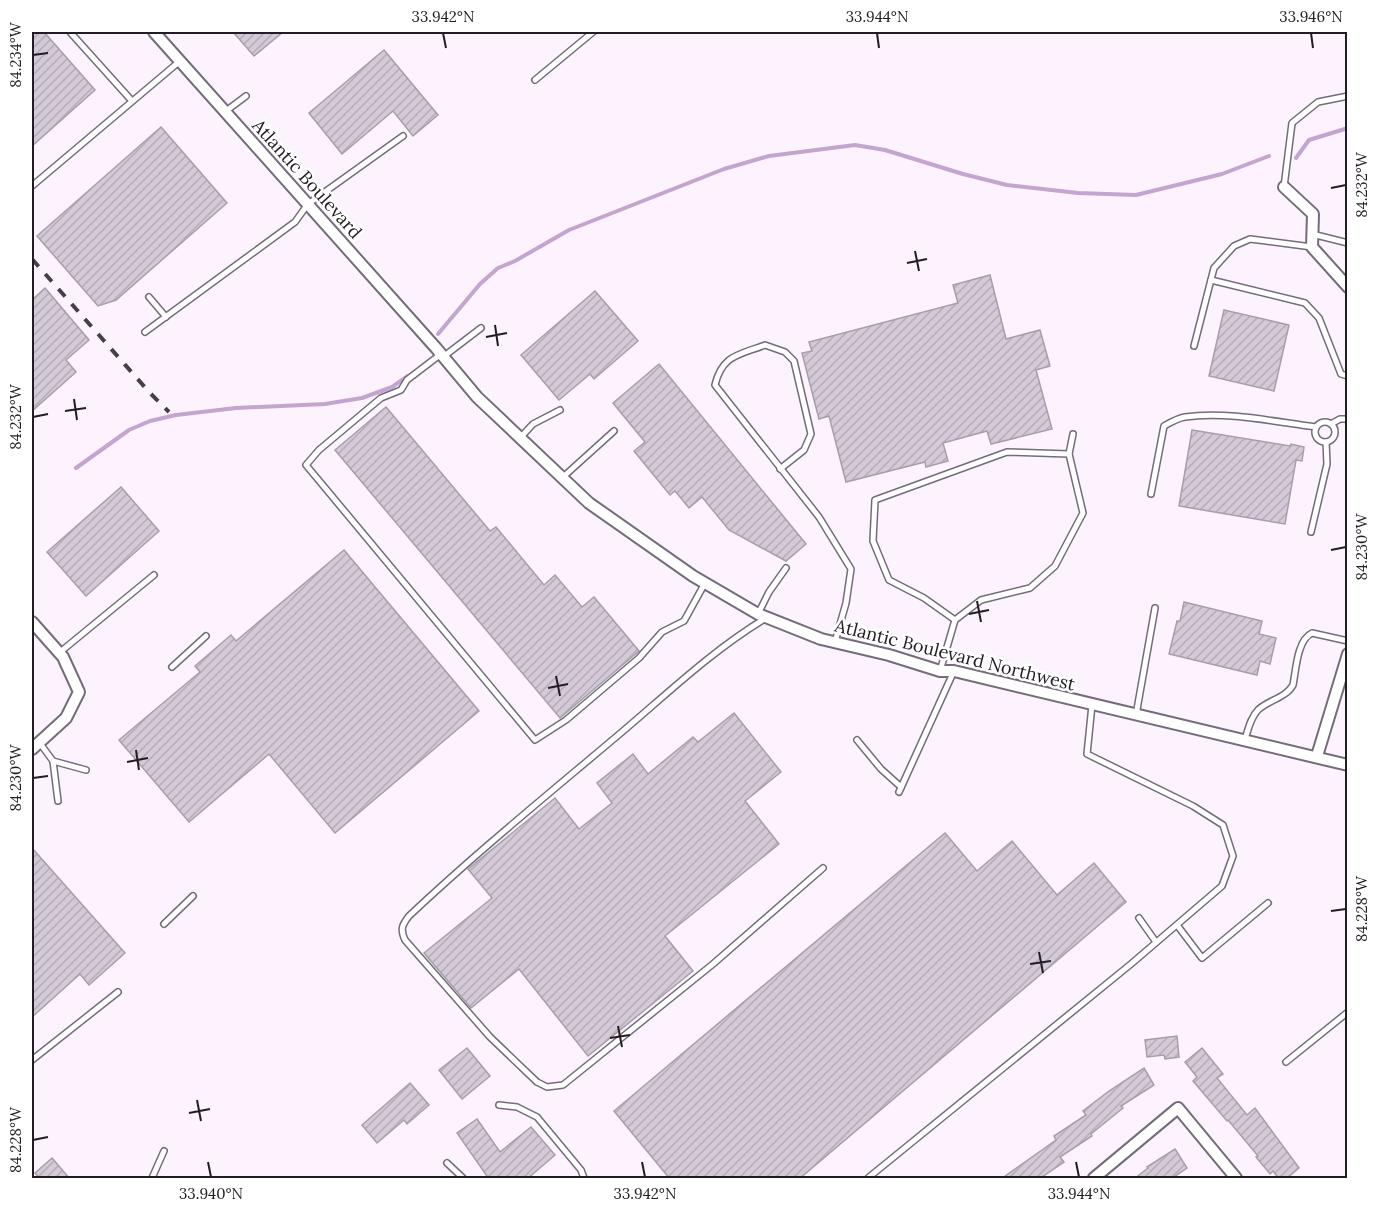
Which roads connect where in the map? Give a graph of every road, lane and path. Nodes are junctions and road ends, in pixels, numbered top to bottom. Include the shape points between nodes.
1 (70, 32) edge
2 (593, 32) edge
3 (158, 33) edge
4 (180, 61) junction
5 (535, 80) dead end
6 (1347, 91) edge
7 (246, 96) dead end
8 (1347, 96) edge
9 (1340, 98) junction
10 (132, 101) junction
11 (225, 112) junction
12 (403, 136) dead end
13 (32, 186) edge
14 (1284, 187) joint
15 (308, 204) junction
16 (1312, 234) junction
17 (1347, 243) edge
18 (1312, 247) junction
19 (1211, 280) junction
20 (1347, 287) edge
21 (150, 297) dead end
22 (166, 317) junction
23 (481, 328) dead end
24 (145, 332) dead end
25 (1194, 346) dead end
26 (440, 353) junction
27 (1347, 376) edge
28 (560, 410) dead end
29 (1347, 419) edge
30 (1331, 424) junction
31 (1316, 427) junction
32 (614, 431) dead end
33 (1073, 434) dead end
34 (520, 438) junction
35 (1326, 442) junction
36 (1069, 454) junction
37 (780, 469) junction
38 (562, 478) junction
39 (1151, 494) dead end
40 (1311, 531) dead end
41 (786, 568) dead end
42 (154, 575) dead end
43 (705, 583) junction
44 (1155, 608) dead end
45 (763, 616) junction
46 (955, 620) junction
47 (32, 622) edge
48 (206, 636) dead end
49 (1347, 641) edge
50 (835, 642) junction
51 (59, 653) junction
52 (1347, 654) edge
53 (172, 667) dead end
54 (940, 671) junction
55 (954, 671) junction
56 (1092, 705) junction
57 (1136, 716) junction
58 (857, 740) dead end
59 (1244, 742) junction
60 (35, 745) edge
61 (1317, 756) junction
62 (53, 761) junction
63 (1347, 765) edge
64 (86, 770) dead end
65 (58, 801) dead end
66 (823, 868) dead end
67 (193, 896) dead end
68 (1268, 903) dead end
69 (1139, 918) dead end
70 (164, 924) dead end
71 (1177, 925) junction
72 (1156, 942) junction
73 (118, 992) dead end
74 (1347, 1012) edge
75 (32, 1060) edge
76 (1286, 1062) dead end
77 (499, 1105) dead end
78 (164, 1151) dead end
79 (447, 1163) dead end
80 (1230, 1176) edge
81 (152, 1179) edge
82 (463, 1179) edge
83 (584, 1179) edge
84 (868, 1179) edge
85 (1094, 1179) edge

1 - 10 lane
2 - 5 lane
3 - 4 street, Atlantic Boulevard
4 - 10 lane
4 - 11 street, Atlantic Boulevard
6 - 9 lane
7 - 11 lane
8 - 9 lane
9 - 14 lane via 1318,102 1292,123
10 - 13 lane
11 - 15 street, Atlantic Boulevard
12 - 15 lane
14 - 16 street via 1313,214
15 - 22 lane via 295,222
15 - 26 street, Atlantic Boulevard
16 - 17 lane
16 - 18 street
18 - 19 lane via 1250,239 1234,246 1214,268
18 - 20 street
19 - 25 lane
19 - 27 lane via 1305,303 1318,318 1341,374
21 - 22 lane
22 - 24 lane
23 - 26 lane
26 - 34 street, Atlantic Boulevard Northwest via 477,398
26 - 43 lane via 400,390 381,398 306,465 535,740 566,720 639,658 662,632 684,621
28 - 34 lane via 533,424
29 - 30 lane
30 - 31 lane
30 - 35 lane via 1335,435
31 - 35 lane via 1318,439
31 - 39 lane via 1210,415 1173,421 1164,426
32 - 38 lane
33 - 36 lane
34 - 38 street, Atlantic Boulevard Northwest
35 - 40 lane via 1327,464
36 - 46 lane via 1083,513 1055,566 1030,588 981,600
36 - 46 lane via 1007,453 875,500 873,541 889,580
37 - 37 lane via 804,450 811,434 794,360 765,345 726,361 715,386
37 - 50 lane via 819,517 851,569
38 - 43 street, Atlantic Boulevard Northwest via 589,503
41 - 45 lane via 769,592
42 - 51 lane
43 - 45 street, Atlantic Boulevard Northwest
44 - 57 lane
45 - 50 street, Atlantic Boulevard Northwest
45 - 66 lane via 503,831 409,916 402,933 490,1037 537,1082 556,1087 713,964
46 - 54 lane
47 - 51 street
48 - 53 lane
49 - 59 lane via 1307,635 1290,691 1258,710
50 - 54 street, Atlantic Boulevard Northwest
51 - 60 street via 79,692 66,718
52 - 61 street
54 - 55 street, Atlantic Boulevard Northwest
55 - 56 street, Atlantic Boulevard Northwest
55 - 58 lane via 900,789
56 - 57 street, Atlantic Boulevard Northwest
56 - 71 lane via 1087,754 1223,825 1233,856 1221,886
57 - 59 street, Atlantic Boulevard Northwest
59 - 61 street, Atlantic Boulevard Northwest
60 - 62 lane
61 - 63 street, Atlantic Boulevard Northwest
62 - 64 lane
62 - 65 lane
67 - 70 lane
68 - 71 lane via 1202,958
69 - 72 lane
71 - 72 lane
72 - 84 lane
73 - 75 lane
74 - 76 lane
77 - 83 lane via 517,1107 537,1117 581,1170
78 - 81 lane
79 - 82 lane
80 - 85 street via 1178,1107

